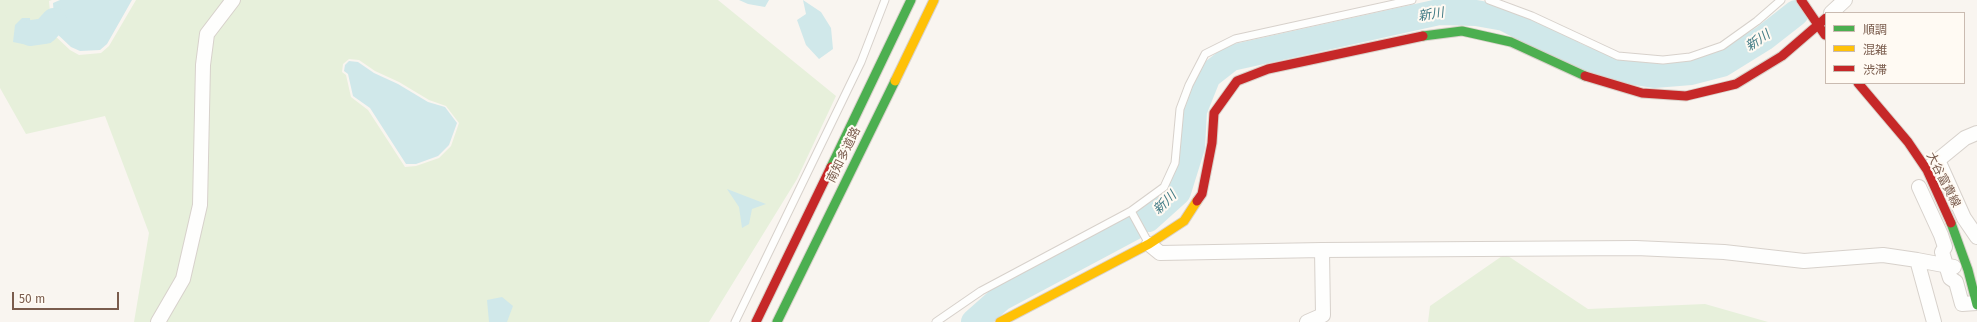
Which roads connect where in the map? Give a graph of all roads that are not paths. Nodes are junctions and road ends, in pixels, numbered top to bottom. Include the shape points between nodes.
1 (234, 0) edge
2 (885, 0) edge
3 (911, 0) edge
4 (934, 0) edge
5 (1412, 0) edge
6 (1490, 0) edge
7 (1781, 0) edge
8 (1801, 0) edge
9 (1845, 0) edge
10 (897, 7) dead end
11 (1832, 12) edge
12 (1825, 19) edge
13 (1818, 25) junction
14 (1825, 35) edge
15 (885, 55) junction
16 (1859, 84) edge
17 (1977, 133) edge
18 (1938, 160) junction
19 (1927, 170) junction
20 (1918, 186) dead end
21 (1131, 210) junction
22 (1941, 235) junction
23 (1956, 235) junction
24 (1976, 236) edge
25 (1150, 244) junction
26 (1322, 250) junction
27 (1917, 260) junction
28 (1947, 266) junction
29 (1972, 270) edge
30 (1977, 303) edge
31 (158, 322) edge
32 (735, 322) edge
33 (756, 322) edge
34 (777, 322) edge
35 (936, 322) edge
36 (1000, 322) edge
37 (1307, 322) edge
38 (1934, 322) edge

1 - 31 street via 207,34 203,64 200,205 183,279
2 - 32 lane via 855,76
3 - 15 main road, 南知多道路
4 - 34 main road, 南知多道路
5 - 21 lane via 1235,39 1205,54 1180,109 1174,163 1164,188
6 - 7 lane via 1532,16 1618,56 1663,60 1690,57 1722,46
8 - 13 main road
9 - 11 street
10 - 15 main road via 884,40
12 - 13 main road
13 - 14 main road
13 - 25 main road via 1782,56 1736,84 1686,96 1634,91 1577,74 1511,42 1462,31 1412,37 1268,69 1237,81 1214,113 1212,143 1202,194 1184,221
15 - 33 main road, 南知多道路
16 - 19 main road, 大谷富貴線 via 1908,142
17 - 18 street via 1965,138
18 - 19 street
18 - 24 street via 1964,218
19 - 23 main road, 大谷富貴線
20 - 22 street
21 - 25 lane
21 - 35 lane via 981,291
22 - 23 street
22 - 28 street via 1945,247 1942,252
23 - 24 street
23 - 29 main road, 大谷富貴線
25 - 26 street via 1160,253
25 - 36 main road
26 - 27 street via 1636,248 1724,252 1804,261 1883,255
26 - 37 street via 1323,315
27 - 28 street
27 - 38 street
28 - 29 street
28 - 30 street via 1950,278 1956,282 1962,304
29 - 30 main road, 大谷富貴線

